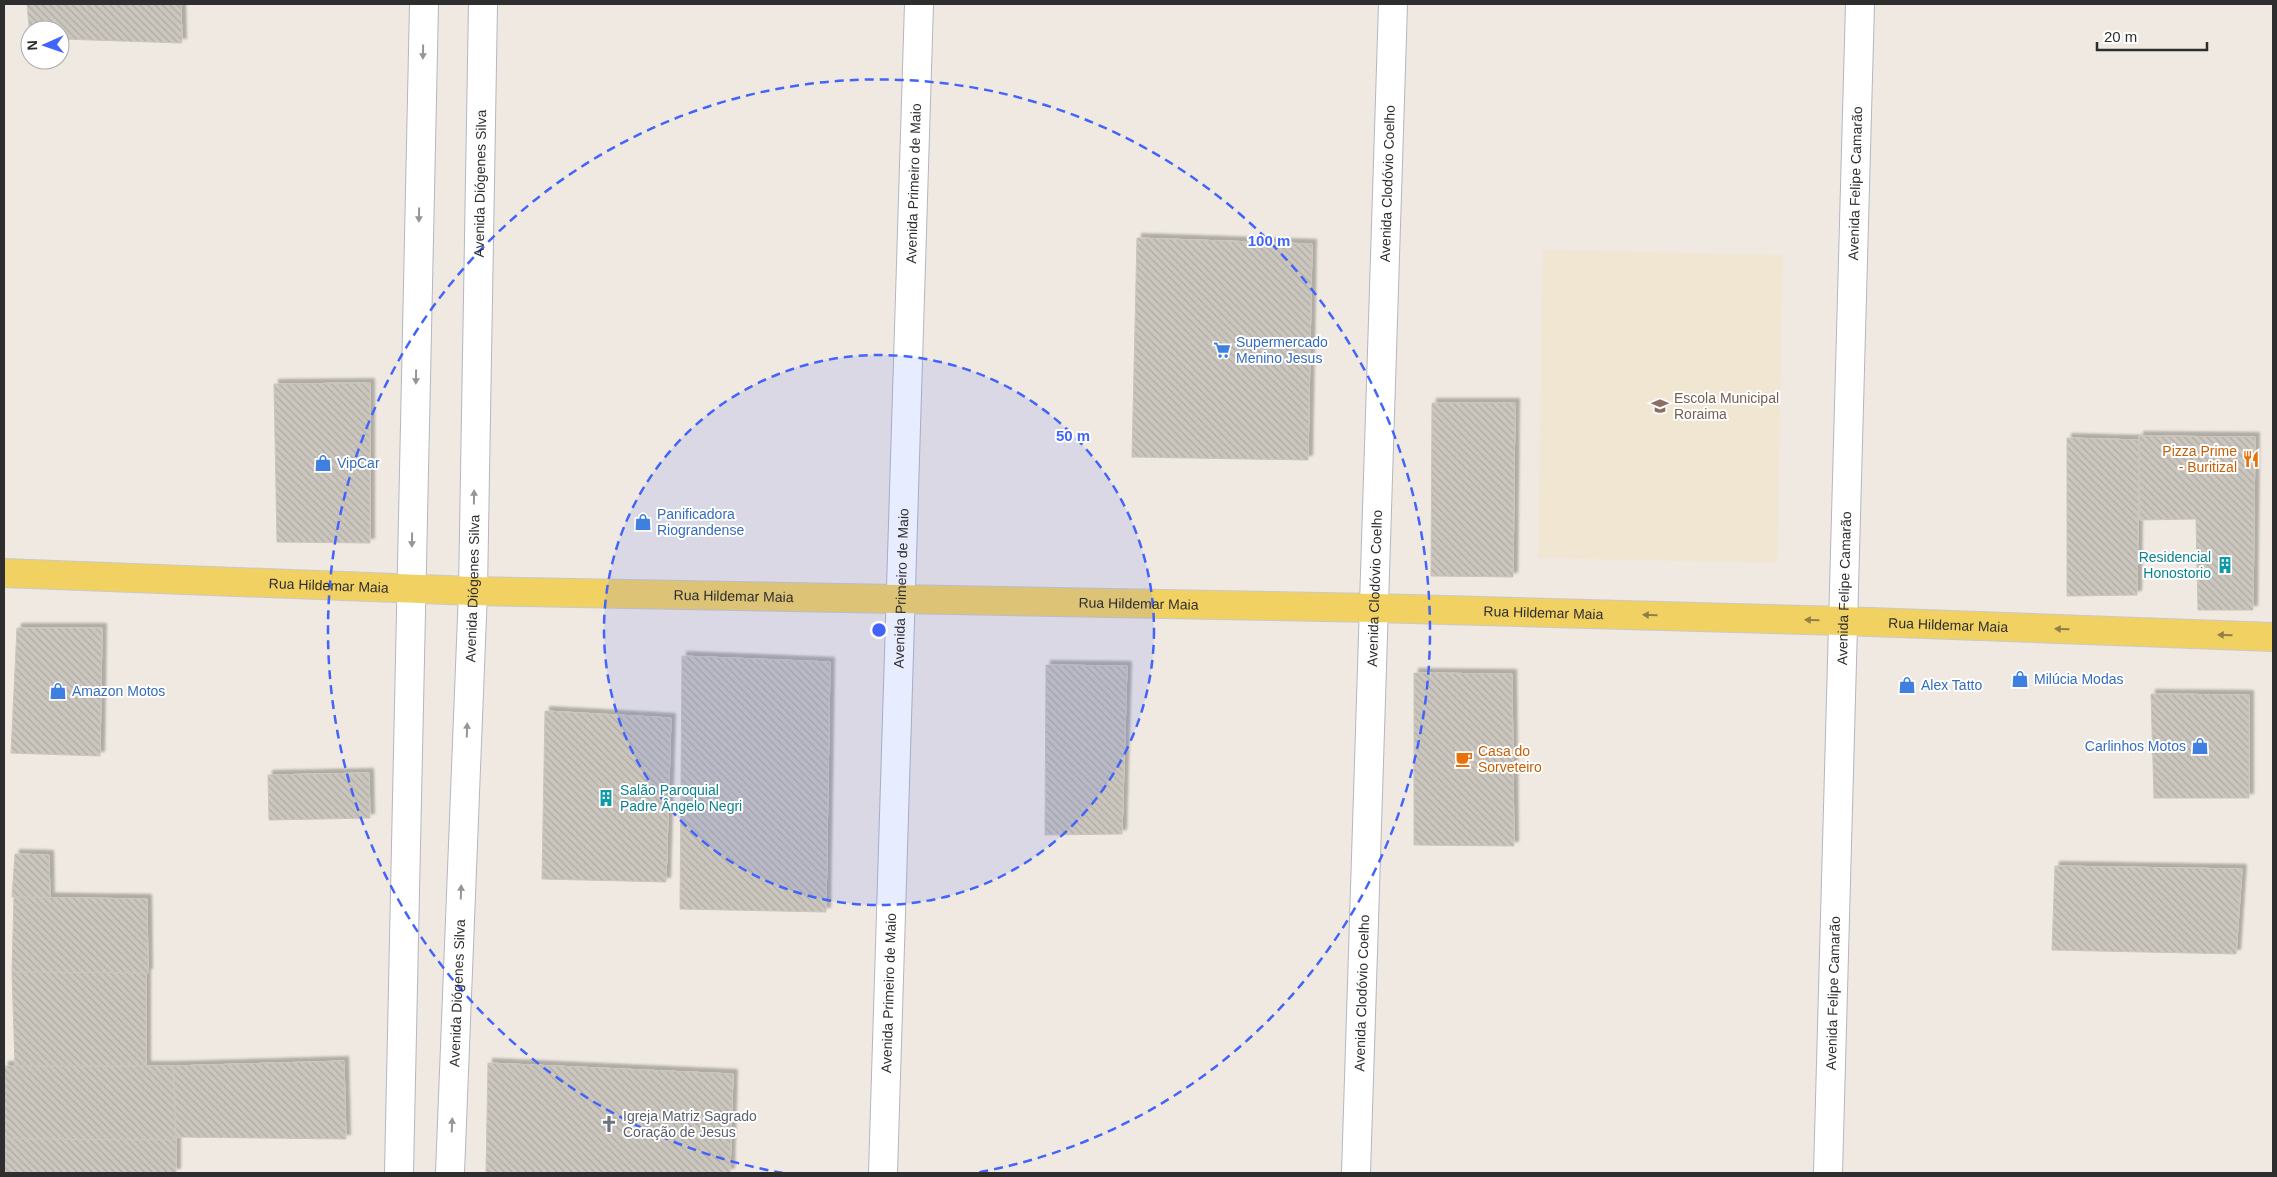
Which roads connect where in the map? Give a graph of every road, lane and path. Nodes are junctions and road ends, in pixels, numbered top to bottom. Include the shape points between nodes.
1 (424, 4) edge
2 (483, 4) edge
3 (919, 4) edge
4 (1393, 4) edge
5 (1860, 4) edge
6 (4, 573) edge
7 (411, 589) junction
8 (473, 591) junction
9 (901, 598) junction
10 (1375, 608) junction
11 (1843, 621) junction
12 (2273, 637) edge
13 (399, 1173) edge
14 (450, 1173) edge
15 (883, 1173) edge
16 (1356, 1173) edge
17 (1828, 1173) edge

1 -> 7 street
8 -> 2 street, Avenida Diógenes Silva
3 - 9 street, Avenida Primeiro de Maio
4 - 10 street, Avenida Clodóvio Coelho
5 - 11 street, Avenida Felipe Camarão
6 - 7 main road, Rua Hildemar Maia
7 - 8 main road, Rua Hildemar Maia
7 - 13 street
8 - 9 main road, Rua Hildemar Maia
14 -> 8 street, Avenida Diógenes Silva
9 - 10 main road, Rua Hildemar Maia
9 - 15 street, Avenida Primeiro de Maio
11 -> 10 main road, Rua Hildemar Maia
10 - 16 street, Avenida Clodóvio Coelho
12 -> 11 main road, Rua Hildemar Maia
11 - 17 street, Avenida Felipe Camarão

